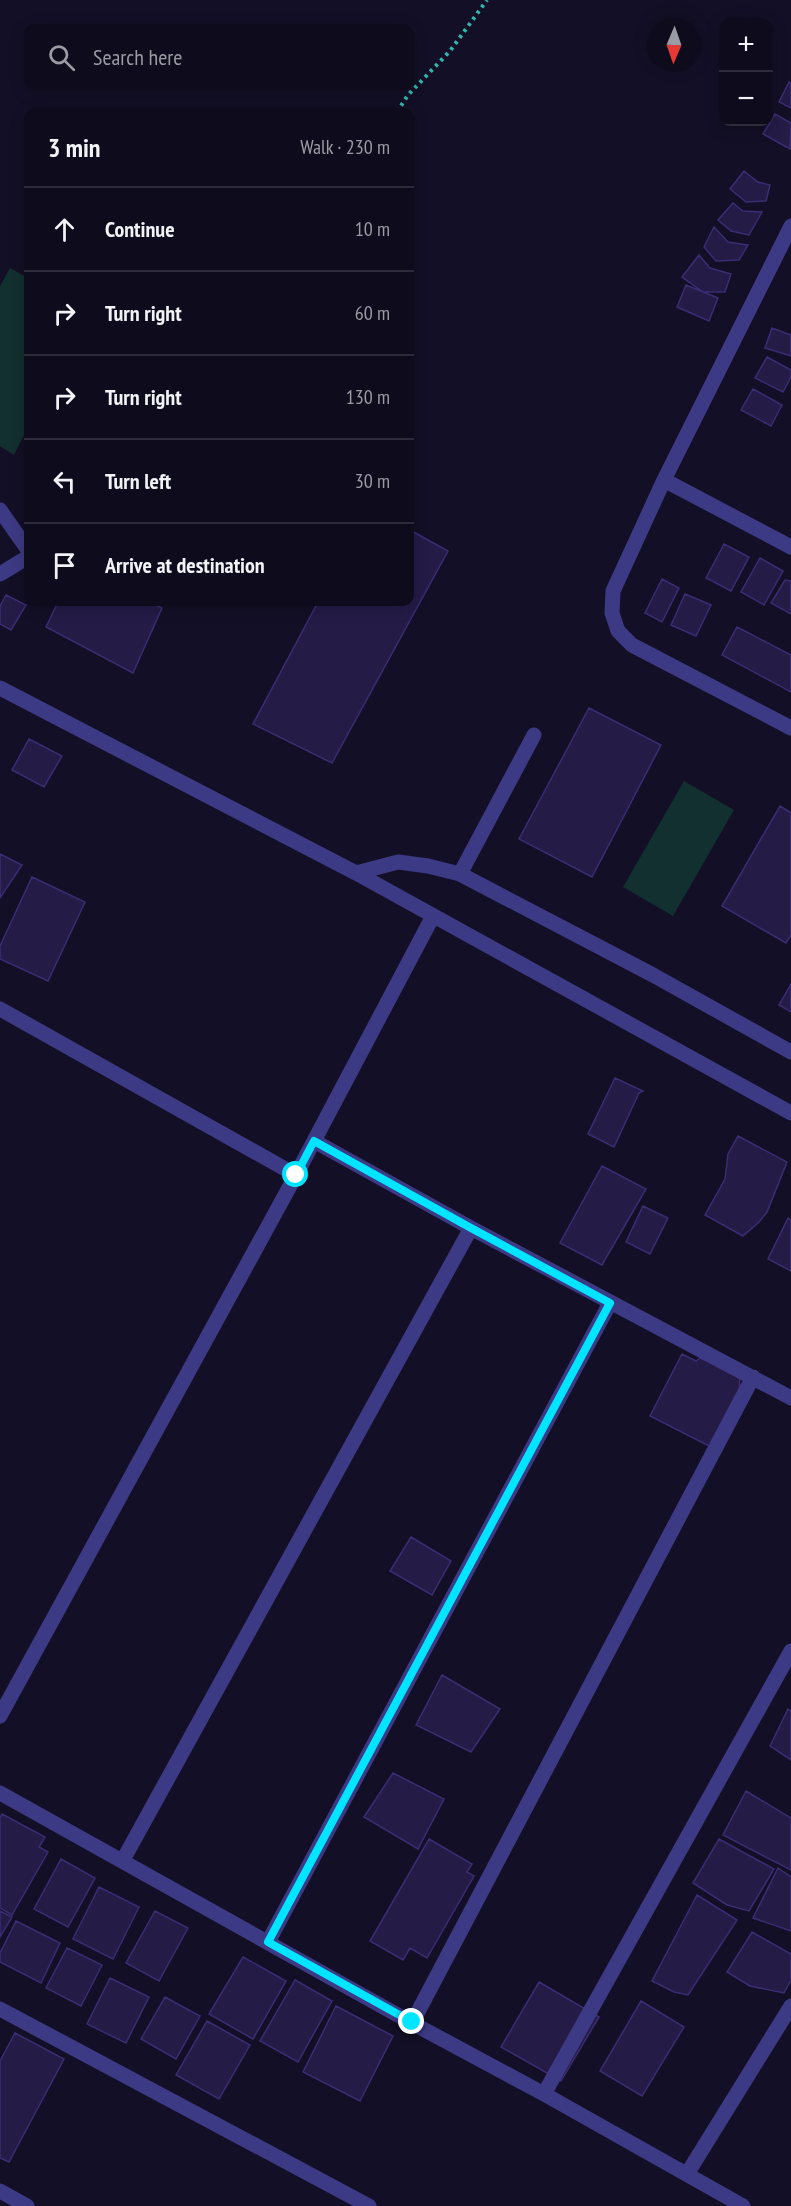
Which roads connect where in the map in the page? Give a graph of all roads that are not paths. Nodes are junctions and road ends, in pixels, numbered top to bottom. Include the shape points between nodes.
1 (791, 226) edge
2 (663, 480) junction
3 (0, 510) edge
4 (24, 544) edge
5 (791, 547) edge
6 (24, 559) edge
7 (0, 574) edge
8 (0, 688) edge
9 (791, 728) edge
10 (534, 735) dead end
11 (356, 873) junction
12 (460, 874) junction
13 (433, 916) junction
14 (0, 1009) edge
15 (791, 1053) edge
16 (791, 1113) edge
17 (314, 1141) junction
18 (296, 1175) junction
19 (471, 1228) junction
20 (610, 1303) junction
21 (753, 1377) junction
22 (791, 1398) edge
23 (791, 1651) edge
24 (0, 1716) edge
25 (0, 1793) edge
26 (123, 1860) junction
27 (268, 1942) junction
28 (791, 2006) edge
29 (0, 2009) edge
30 (412, 2022) junction
31 (544, 2094) junction
32 (687, 2174) junction
33 (0, 2191) edge
34 (27, 2206) edge
35 (369, 2206) edge
36 (743, 2206) edge

1 - 2 street
2 - 5 street
2 - 9 street via 613,591 612,613 618,631 632,645
3 - 4 street
6 - 7 street
8 - 11 street
10 - 12 street
11 - 12 street via 398,862
11 - 13 street
12 - 15 street
13 - 16 street
13 - 17 street
14 - 18 street
17 - 18 street
17 - 19 street
18 - 24 street
19 - 20 street
19 - 26 street
20 - 21 street
20 - 27 street
21 - 22 street
21 - 30 street
23 - 31 street
25 - 26 street
26 - 27 street
27 - 30 street
28 - 32 street
29 - 35 street
30 - 31 street
31 - 32 street
32 - 36 street
33 - 34 street

